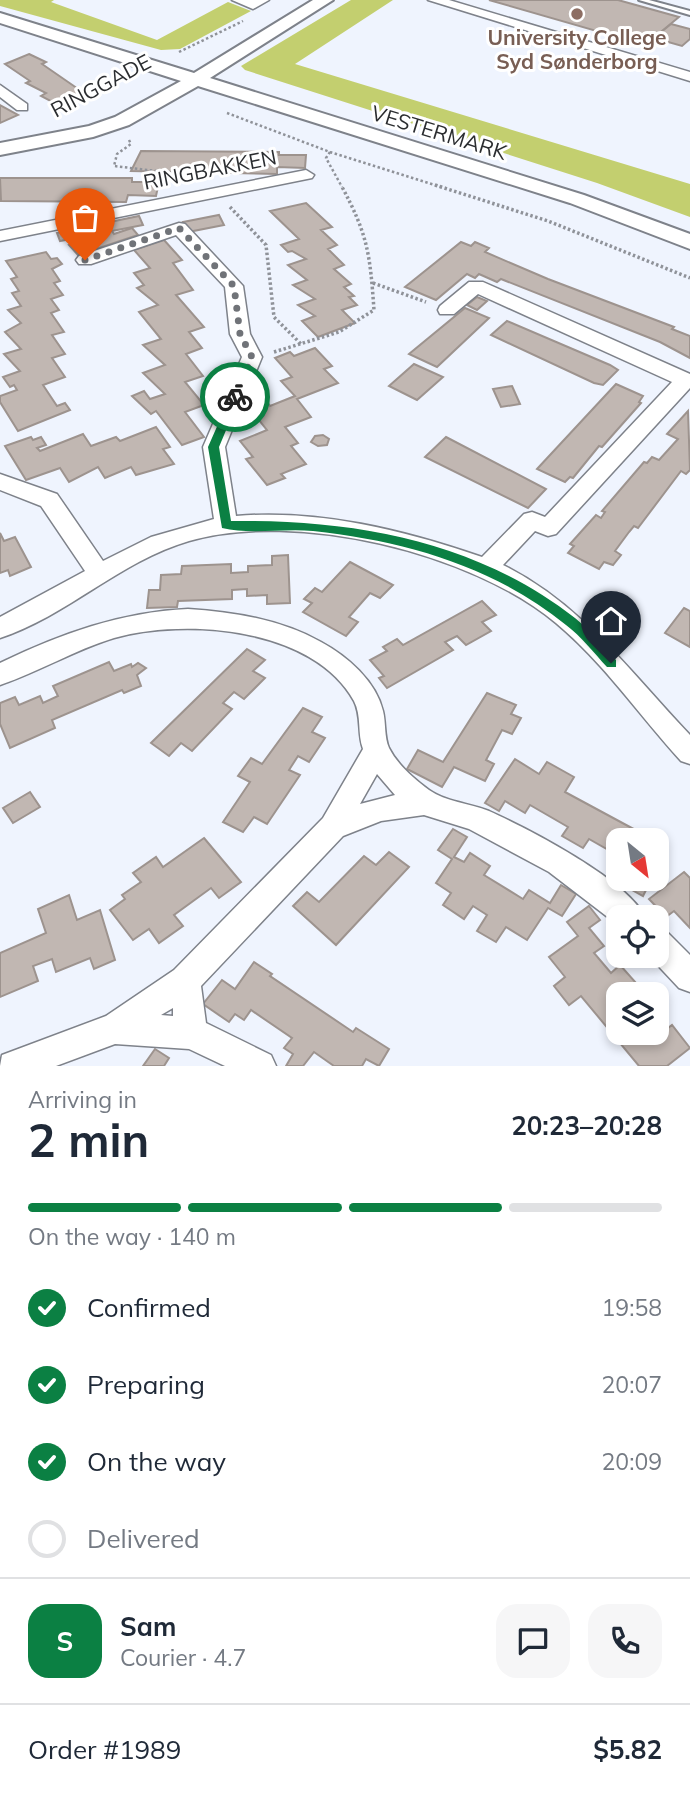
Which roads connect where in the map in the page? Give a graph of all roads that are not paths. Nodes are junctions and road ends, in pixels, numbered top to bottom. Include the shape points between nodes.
1 (239, 0) edge
2 (261, 0) edge
3 (298, 0) edge
4 (325, 0) edge
5 (435, 0) edge
6 (642, 0) edge
7 (690, 13) edge
8 (0, 18) edge
9 (172, 74) junction
10 (690, 77) edge
11 (192, 80) junction
12 (0, 89) edge
13 (22, 107) dead end
14 (52, 138) junction
15 (0, 149) edge
16 (306, 174) dead end
17 (0, 236) edge
18 (690, 242) edge
19 (85, 260) dead end
20 (447, 310) road end
21 (687, 381) edge
22 (0, 482) edge
23 (226, 525) junction
24 (486, 568) junction
25 (100, 574) junction
26 (0, 628) edge
27 (0, 675) edge
28 (376, 750) junction
29 (690, 753) edge
30 (425, 803) junction
31 (333, 827) junction
32 (618, 905) edge
33 (669, 956) edge
34 (690, 978) edge
35 (185, 981) junction
36 (116, 1028) junction
37 (191, 1033) junction
38 (13, 1066) edge
39 (260, 1066) edge

1 - 2 street via 253,5
3 - 9 street, RINGGADE
4 - 11 street, RINGGADE
5 - 10 street
6 - 7 lane
8 - 9 street, VESTERMARK
9 - 11 street, VESTERMARK
9 - 14 street, RINGGADE via 123,105
11 - 14 street, RINGGADE via 121,121
11 - 18 street, VESTERMARK via 577,199
12 - 13 street
14 - 15 street, RINGGADE
16 - 17 street, RINGBAKKEN
19 - 23 street via 179,228 234,286 240,334 252,357 214,447
20 - 21 street via 476,286
21 - 24 street via 548,528 531,520
22 - 25 street via 49,500
23 - 24 street via 286,524 357,532 410,543
23 - 25 street via 185,534
24 - 29 street via 573,623
25 - 26 street
27 - 28 street via 79,639 131,625 214,621 257,628 306,644 337,663 373,712
28 - 30 street via 395,776
28 - 31 street
30 - 31 street via 380,809
30 - 32 street via 478,819 546,855
31 - 35 street
33 - 34 street
35 - 36 street
35 - 37 street
36 - 37 street
36 - 38 street
37 - 39 street

